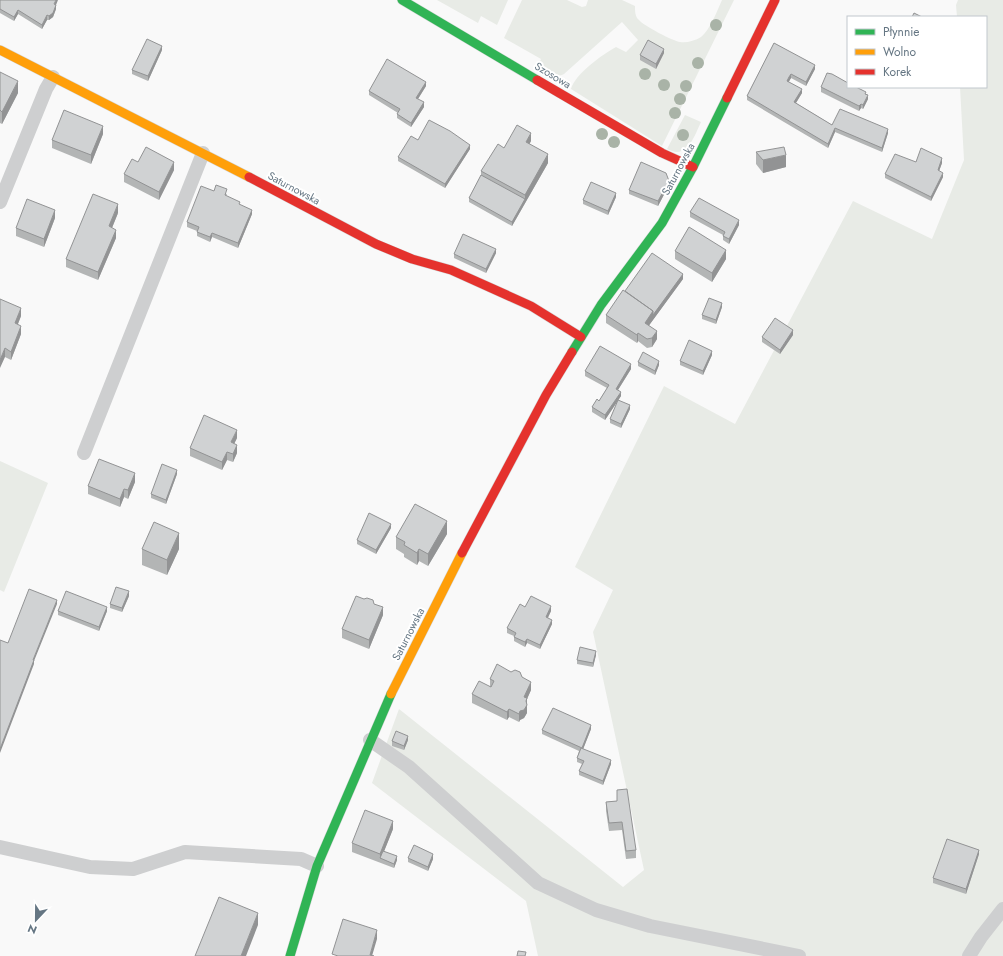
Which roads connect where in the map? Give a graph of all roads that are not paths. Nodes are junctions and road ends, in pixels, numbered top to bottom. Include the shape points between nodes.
1 (402, 0) edge
2 (775, 0) edge
3 (0, 50) edge
4 (53, 77) junction
5 (203, 153) junction
6 (693, 167) junction
7 (0, 202) edge
8 (581, 337) junction
9 (84, 454) dead end
10 (370, 740) junction
11 (0, 847) edge
12 (317, 866) junction
13 (1003, 909) edge
14 (290, 956) edge
15 (799, 956) edge
16 (969, 956) edge

1 - 6 street, Szosowa via 662,153
2 - 6 street, Saturnowska
3 - 4 street, Saturnowska
4 - 5 street, Saturnowska
4 - 7 lane
5 - 8 street, Saturnowska via 376,244 412,259 451,270 531,306
5 - 9 lane
6 - 8 street, Saturnowska via 662,223 601,305
8 - 10 street, Saturnowska via 546,395 477,524 395,685
10 - 12 street, Saturnowska
10 - 15 lane via 409,767 538,883 596,910 650,926
11 - 12 lane via 90,867 133,869 185,852 301,859
12 - 14 street, Saturnowska
13 - 16 lane

